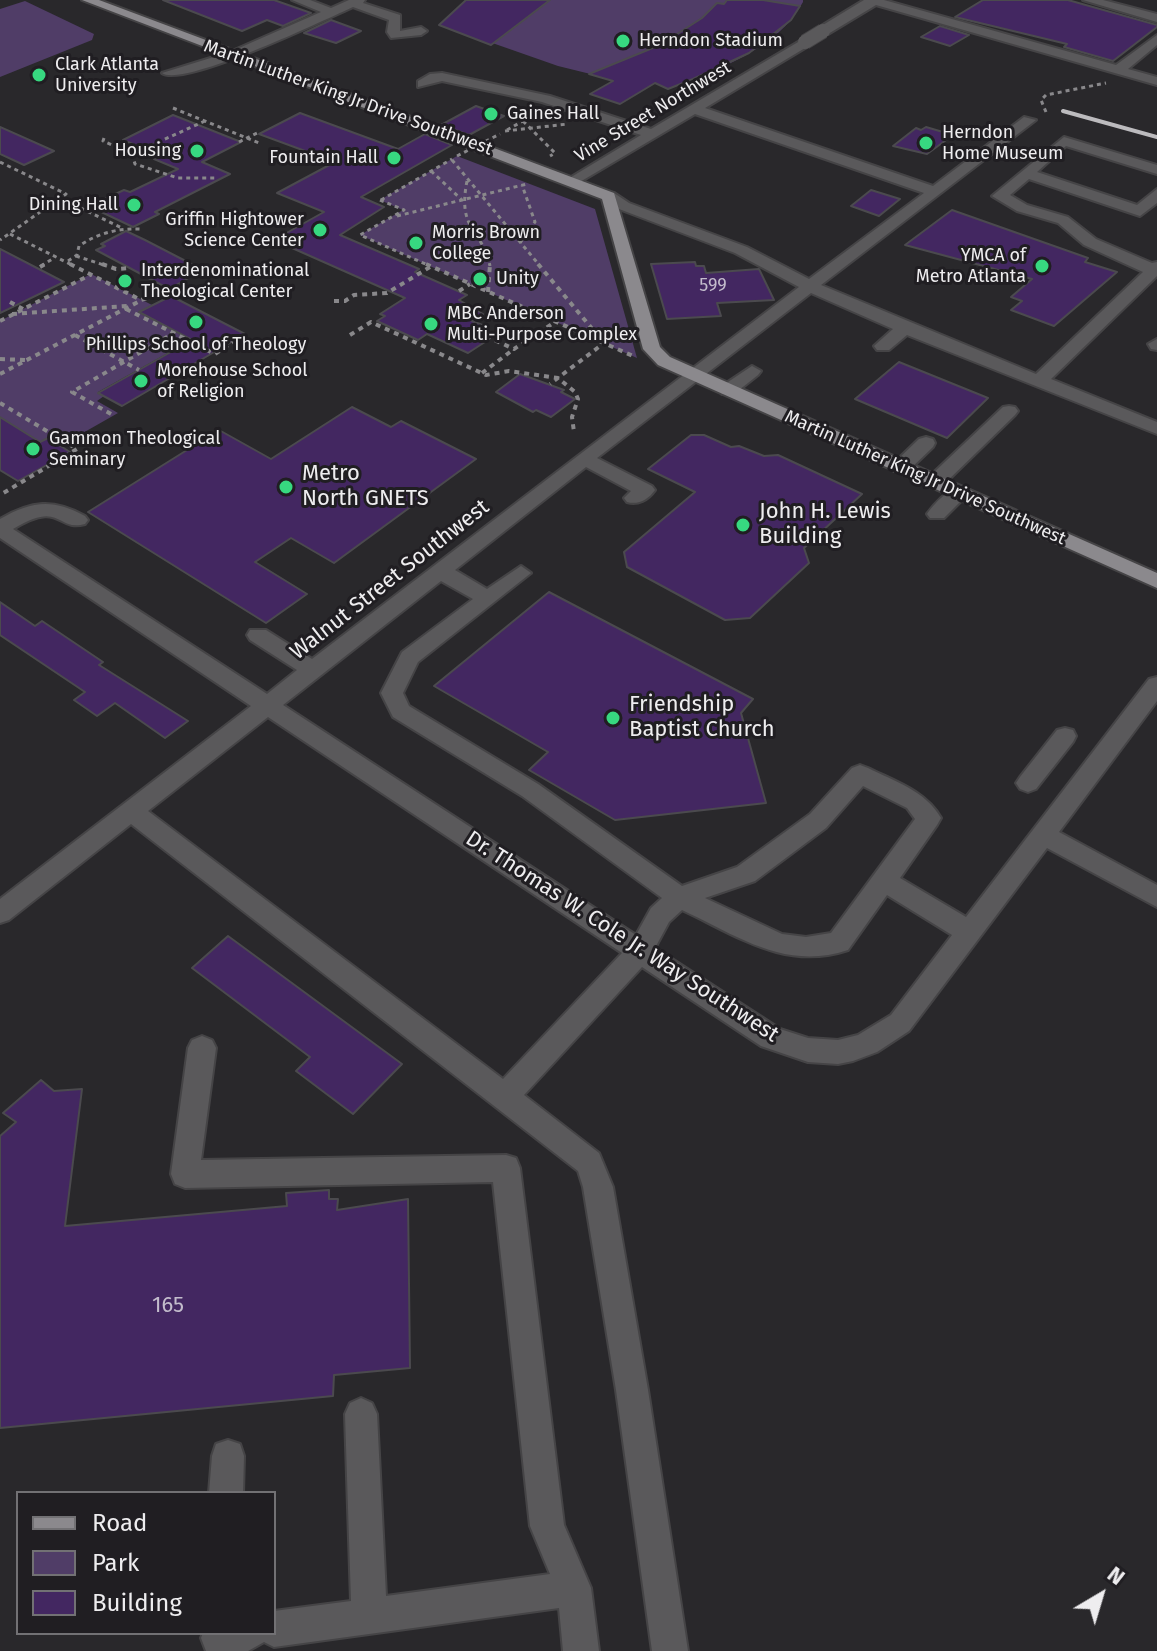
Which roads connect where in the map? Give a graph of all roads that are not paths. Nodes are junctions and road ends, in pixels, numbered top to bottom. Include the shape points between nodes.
1 (88, 0) edge
2 (298, 0) edge
3 (873, 0) edge
4 (1089, 0) edge
5 (356, 2) edge
6 (332, 12) junction
7 (1157, 18) edge
8 (421, 31) dead end
9 (1157, 39) edge
10 (234, 55) junction
11 (1118, 70) junction
12 (169, 73) dead end
13 (1157, 81) edge
14 (198, 84) dead end
15 (423, 84) dead end
16 (694, 109) junction
17 (1029, 120) dead end
18 (653, 134) junction
19 (1157, 170) edge
20 (1026, 173) junction
21 (573, 182) junction
22 (936, 192) junction
23 (1157, 194) edge
24 (609, 196) junction
25 (1155, 268) edge
26 (816, 283) junction
27 (905, 328) junction
28 (883, 346) dead end
29 (752, 371) dead end
30 (694, 374) junction
31 (1043, 377) junction
32 (728, 390) junction
33 (1009, 411) dead end
34 (1157, 415) edge
35 (1157, 428) edge
36 (926, 443) dead end
37 (584, 459) junction
38 (901, 467) junction
39 (935, 482) junction
40 (959, 493) junction
41 (634, 498) dead end
42 (937, 514) dead end
43 (78, 520) dead end
44 (0, 529) edge
45 (440, 571) junction
46 (521, 573) dead end
47 (1157, 581) edge
48 (487, 598) junction
49 (258, 635) dead end
50 (313, 670) junction
51 (1157, 685) edge
52 (267, 705) junction
53 (1065, 736) dead end
54 (1028, 783) dead end
55 (131, 811) junction
56 (1044, 835) junction
57 (883, 880) junction
58 (679, 897) junction
59 (1157, 897) edge
60 (3, 905) edge
61 (969, 932) junction
62 (640, 951) junction
63 (202, 1048) dead end
64 (505, 1096) junction
65 (361, 1414) dead end
66 (228, 1456) dead end
67 (226, 1491) edge
68 (574, 1588) junction
69 (369, 1614) junction
70 (276, 1629) edge
71 (581, 1651) edge
72 (670, 1651) edge

1 - 10 main road, Martin Luther King Jr Drive Southwest
2 - 6 street
3 - 11 street
3 - 16 street, Vine Street Northwest, bridge
4 - 7 street
5 - 6 street
5 - 8 street via 396,18 396,35
6 - 10 street
9 - 11 street
10 - 12 street
10 - 14 street
10 - 21 main road, Martin Luther King Jr Drive Southwest
11 - 13 street
15 - 18 street via 435,77 450,78 545,99
16 - 18 street, Vine Street Northwest
16 - 22 street
17 - 22 street, Walnut Street Southwest
18 - 21 street, Vine Street Northwest
19 - 20 street via 1064,141
20 - 23 street via 1140,211
20 - 25 street via 1000,196 1003,200 1063,220 1090,242
21 - 24 main road, Martin Luther King Jr Drive Southwest
22 - 26 street, Walnut Street Southwest
24 - 26 street
24 - 30 main road, Martin Luther King Jr Drive Southwest via 652,349 664,361
25 - 31 street
26 - 27 street
26 - 30 street, Walnut Street Southwest
26 - 31 street
27 - 28 street
27 - 31 street
29 - 32 street
30 - 32 main road, Martin Luther King Jr Drive Southwest
30 - 37 street, Walnut Street Southwest
31 - 34 street
31 - 35 street
32 - 38 main road, Martin Luther King Jr Drive Southwest
33 - 39 street
36 - 38 street
37 - 41 street via 645,490
37 - 45 street, Walnut Street Southwest
38 - 39 main road, Martin Luther King Jr Drive Southwest
39 - 40 main road, Martin Luther King Jr Drive Southwest
40 - 42 street
40 - 47 main road, Martin Luther King Jr Drive Southwest
43 - 44 street via 46,506
44 - 52 street, Dr. Thomas W. Cole Jr. Way Southwest
45 - 48 street
45 - 50 street, Walnut Street Southwest
46 - 48 street
48 - 58 street via 410,657 392,693 401,711 530,790
49 - 50 street
50 - 52 street, Walnut Street Southwest
51 - 56 street, Dr. Thomas W. Cole Jr. Way Southwest
52 - 55 street, Walnut Street Southwest
52 - 62 street, Dr. Thomas W. Cole Jr. Way Southwest
53 - 54 street
55 - 60 street, Walnut Street Southwest
55 - 64 street
56 - 59 street
56 - 61 street, Dr. Thomas W. Cole Jr. Way Southwest
57 - 58 street via 839,942 806,948 779,944
57 - 58 street via 929,818 915,802 860,774 818,821 746,874
57 - 61 street
58 - 62 street via 660,915
61 - 62 street, Dr. Thomas W. Cole Jr. Way Southwest via 900,1023 873,1044 840,1053 804,1051 771,1038
62 - 64 street
63 - 68 street via 185,1174 506,1168 547,1526
64 - 72 street via 589,1162 598,1187
65 - 69 street
66 - 67 street
68 - 69 street
68 - 71 street
69 - 70 street

